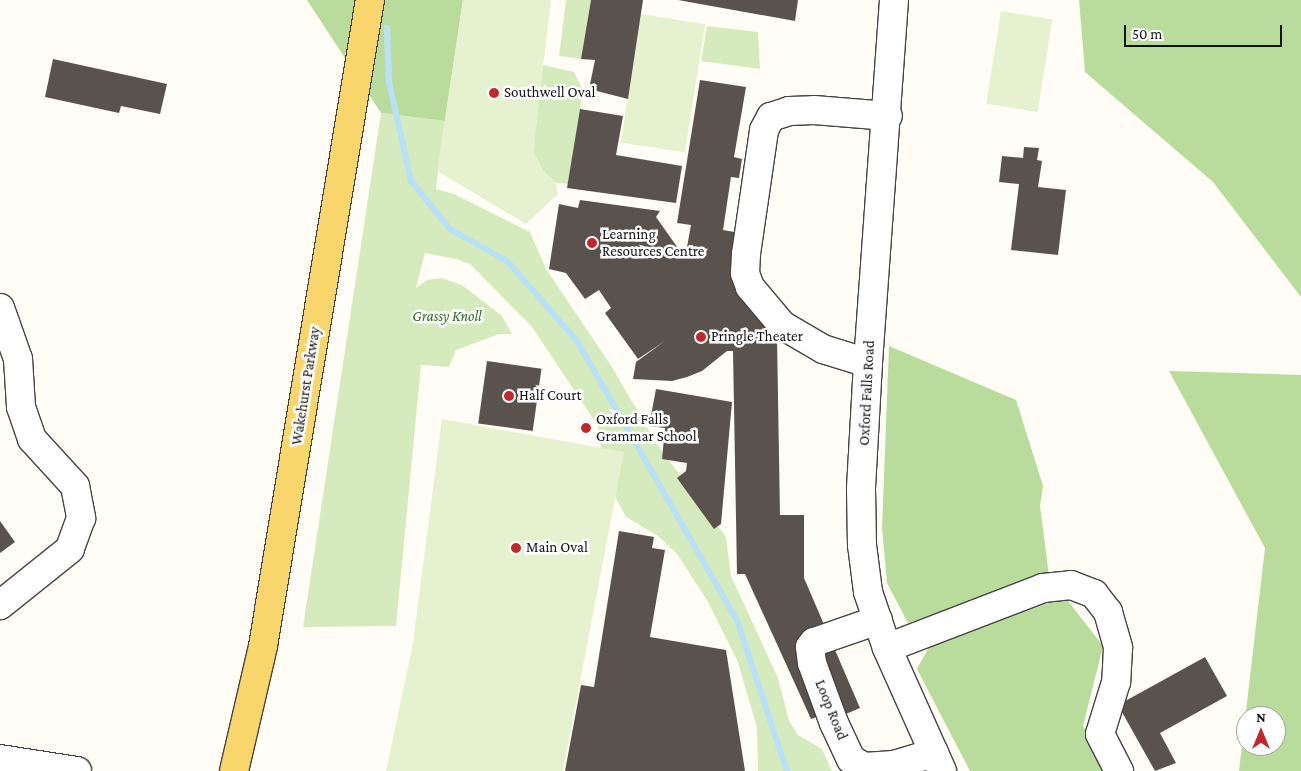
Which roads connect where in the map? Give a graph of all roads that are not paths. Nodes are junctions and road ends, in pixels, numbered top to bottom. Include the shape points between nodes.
1 (370, 0) edge
2 (894, 0) edge
3 (888, 116) junction
4 (0, 308) edge
5 (868, 363) junction
6 (0, 605) edge
7 (878, 620) junction
8 (887, 648) junction
9 (0, 759) edge
10 (938, 762) edge
11 (77, 771) edge
12 (234, 771) edge
13 (1119, 771) edge

1 - 12 main road, Wakehurst Parkway via 263,646
2 - 3 street, Oxford Falls Road
3 - 5 street, Oxford Falls Road
3 - 5 street via 814,110 789,111 771,117 764,130 746,254 745,273 750,287 782,325 823,349
4 - 6 street via 18,359 20,407 32,439 75,486 81,518 70,549
5 - 7 street, Oxford Falls Road via 861,489 862,545 868,592
7 - 8 street, Oxford Falls Road
7 - 10 street, Loop Road via 814,642 810,647 812,663 834,723 851,758 864,767
8 - 10 street, Oxford Falls Road
8 - 13 street via 1043,588 1071,585 1094,594 1108,612 1118,648 1116,682 1100,734
9 - 11 street

